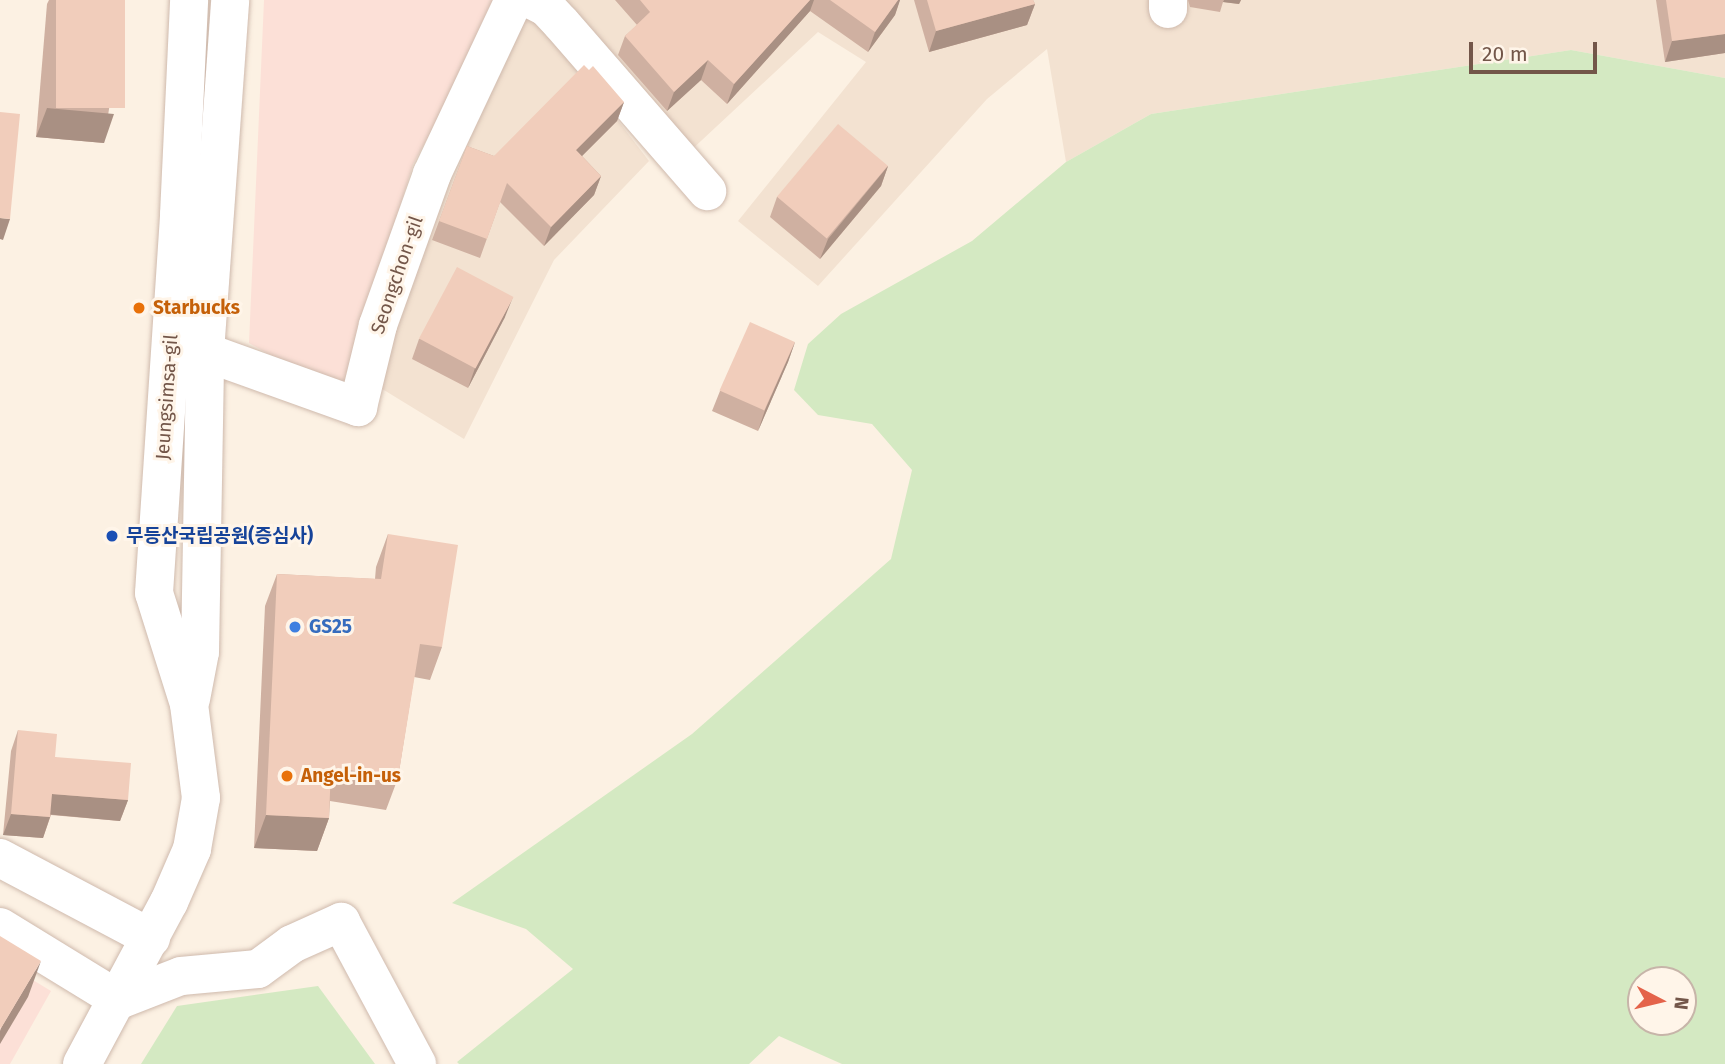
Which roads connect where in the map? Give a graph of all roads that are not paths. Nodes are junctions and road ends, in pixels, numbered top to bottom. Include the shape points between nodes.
1 (189, 0) edge
2 (230, 0) edge
3 (514, 0) edge
4 (532, 0) edge
5 (707, 191) dead end
6 (205, 352) junction
7 (190, 704) junction
8 (0, 858) edge
9 (0, 927) edge
10 (151, 938) junction
11 (119, 1000) junction
12 (82, 1064) edge
13 (417, 1064) edge

1 - 7 street, Jeungsimsa-gil via 180,215 154,593
2 - 6 street, Jeungsimsa-gil
3 - 6 street, Seongchon-gil via 432,174 378,325 358,407
4 - 5 street via 561,23
6 - 7 street, Jeungsimsa-gil via 200,652
7 - 10 street, Jeungsimsa-gil via 201,798 192,849
8 - 10 street
9 - 11 street
10 - 11 street, Jeungsimsa-gil
11 - 12 street, Jeungsimsa-gil
11 - 13 street via 181,976 258,969 292,944 341,922

